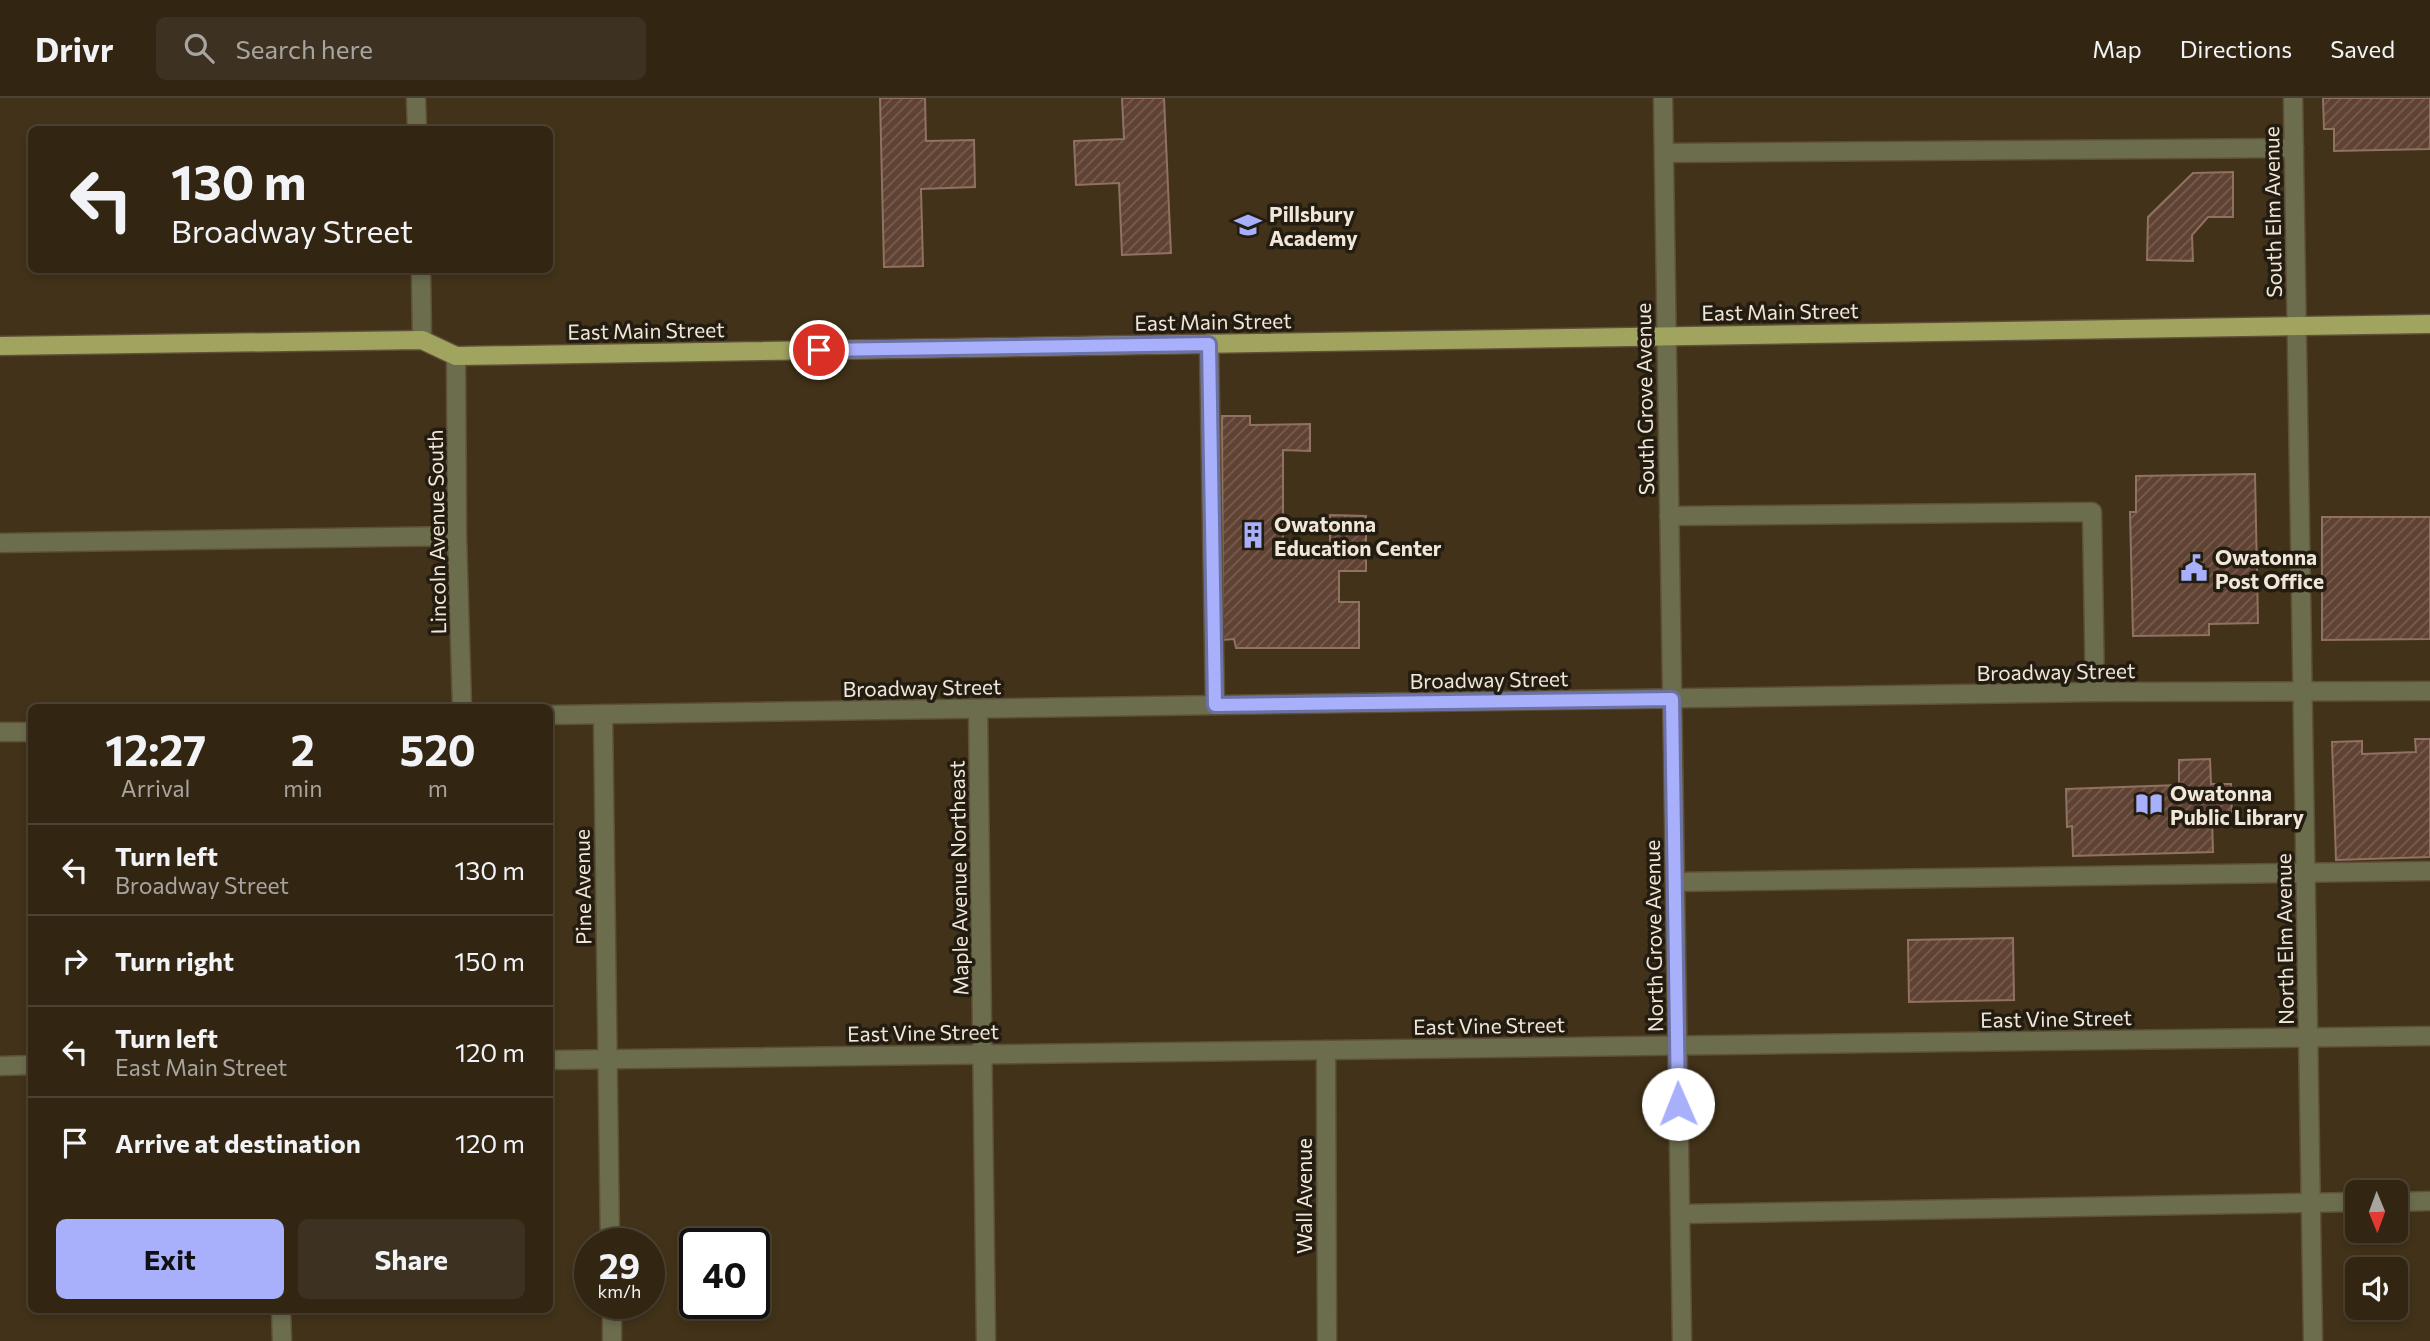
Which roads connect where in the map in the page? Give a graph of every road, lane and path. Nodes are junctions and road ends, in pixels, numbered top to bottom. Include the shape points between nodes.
1 (416, 98) edge
2 (1663, 98) edge
3 (2293, 98) edge
4 (417, 126) edge
5 (2294, 148) junction
6 (1664, 153) junction
7 (421, 273) edge
8 (2430, 324) edge
9 (2296, 326) junction
10 (1666, 335) junction
11 (422, 341) junction
12 (1209, 344) junction
13 (0, 346) edge
14 (456, 356) junction
15 (1669, 516) junction
16 (457, 536) junction
17 (0, 543) edge
18 (2430, 691) edge
19 (2095, 692) junction
20 (2303, 692) junction
21 (1672, 699) junction
22 (462, 704) edge
23 (1215, 705) junction
24 (978, 709) junction
25 (603, 714) junction
26 (553, 715) edge
27 (0, 732) edge
28 (28, 732) edge
29 (2430, 871) edge
30 (2305, 873) junction
31 (1675, 882) junction
32 (2430, 1036) edge
33 (2308, 1038) junction
34 (1677, 1046) junction
35 (1326, 1050) junction
36 (983, 1054) junction
37 (607, 1059) junction
38 (553, 1060) edge
39 (28, 1065) edge
40 (0, 1066) edge
41 (2430, 1201) edge
42 (2345, 1202) edge
43 (2408, 1202) edge
44 (2311, 1203) junction
45 (1680, 1214) junction
46 (611, 1228) edge
47 (281, 1313) edge
48 (611, 1319) edge
49 (282, 1341) edge
50 (612, 1341) edge
51 (986, 1341) edge
52 (1327, 1341) edge
53 (1682, 1341) edge
54 (2313, 1341) edge

1 - 4 street
2 - 6 street, South Grove Avenue
3 - 5 street, South Elm Avenue
5 - 6 street
5 - 9 street, South Elm Avenue
6 - 10 street, South Grove Avenue
7 - 11 street
8 - 9 main road, East Main Street
9 - 10 main road, East Main Street
9 - 20 street, North Elm Avenue
10 - 12 main road, East Main Street
10 - 15 street, South Grove Avenue
11 - 13 main road, East Main Street
11 - 14 main road, East Main Street
12 - 14 main road, East Main Street
12 - 23 street
14 - 16 street, Lincoln Avenue South
15 - 19 street via 2092,512
15 - 21 street, South Grove Avenue
16 - 17 street
16 - 22 street, Lincoln Avenue South
18 - 20 street, Broadway Street
19 - 20 street, Broadway Street
19 - 21 street, Broadway Street
20 - 30 street, North Elm Avenue
21 - 23 street, Broadway Street
21 - 31 street, North Grove Avenue
23 - 24 street, Broadway Street
24 - 25 street, Broadway Street
24 - 36 street, Maple Avenue Northeast
25 - 26 street, Broadway Street
25 - 37 street, Pine Avenue
27 - 28 street
29 - 30 street
30 - 31 street
30 - 33 street, North Elm Avenue
31 - 34 street, North Grove Avenue
32 - 33 street, East Vine Street
33 - 34 street, East Vine Street
33 - 44 street, North Elm Avenue
34 - 35 street, East Vine Street
34 - 45 street, North Grove Avenue
35 - 36 street, East Vine Street
35 - 52 street, Wall Avenue
36 - 37 street, East Vine Street
36 - 51 street, Maple Avenue Northeast
37 - 38 street, East Vine Street
37 - 46 street, Pine Avenue
39 - 40 street
41 - 43 street
42 - 44 street
44 - 45 street
44 - 54 street, North Elm Avenue
45 - 53 street, North Grove Avenue
47 - 49 street
48 - 50 street

